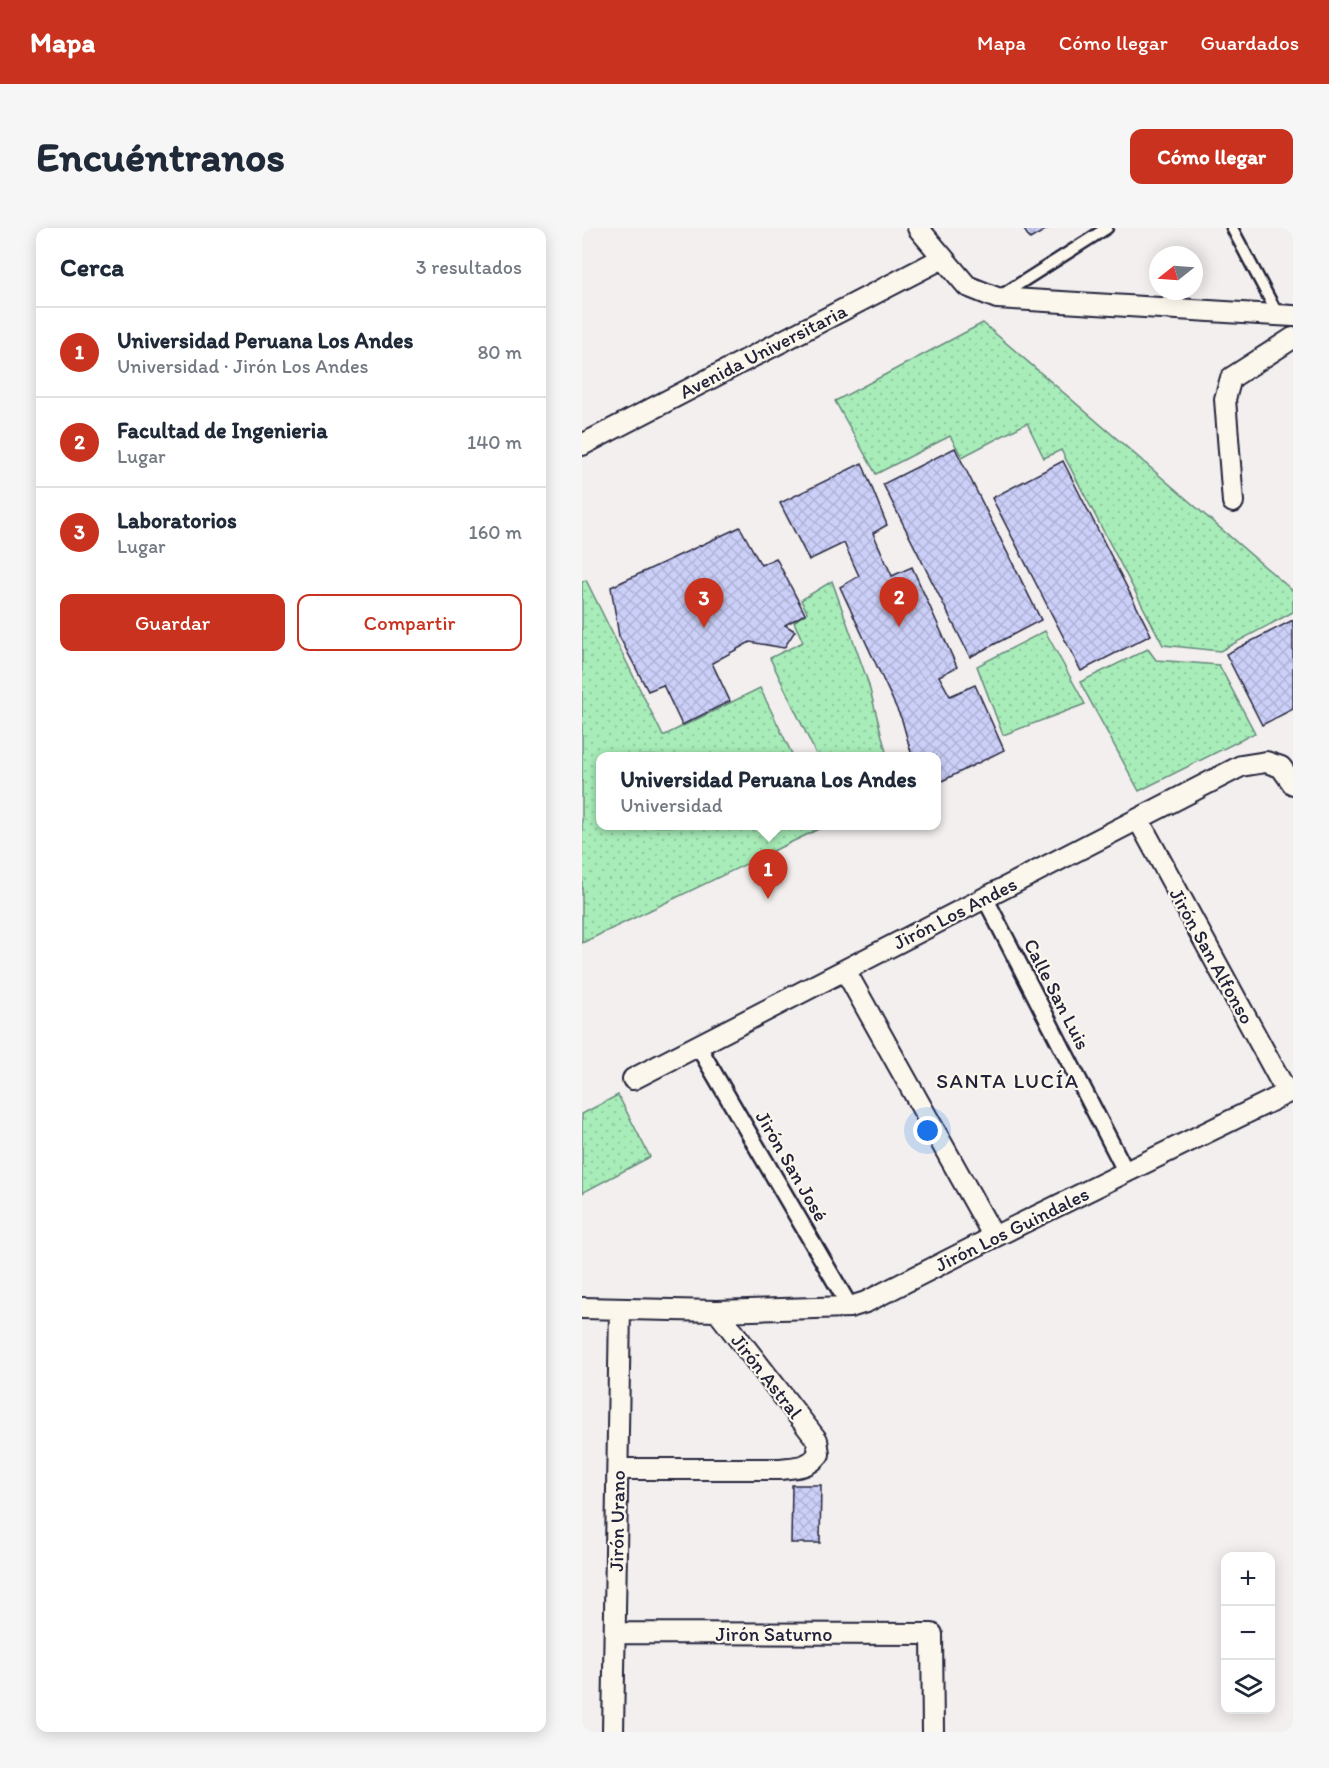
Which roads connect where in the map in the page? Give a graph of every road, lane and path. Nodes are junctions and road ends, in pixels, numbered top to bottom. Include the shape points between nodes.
1 (918, 228) edge
2 (1107, 228) edge
3 (1232, 228) edge
4 (943, 258) junction
5 (997, 298) junction
6 (1286, 316) edge
7 (1293, 338) edge
8 (582, 444) edge
9 (1233, 502) dead end
10 (1293, 784) edge
11 (1138, 819) junction
12 (985, 898) junction
13 (845, 970) junction
14 (698, 1046) junction
15 (633, 1079) dead end
16 (1290, 1091) edge
17 (1126, 1172) junction
18 (994, 1237) junction
19 (850, 1307) junction
20 (582, 1308) edge
21 (620, 1309) junction
22 (717, 1311) junction
23 (618, 1469) junction
24 (615, 1633) junction
25 (613, 1732) edge
26 (933, 1732) edge

1 - 4 street
2 - 5 lane
3 - 6 lane
4 - 5 street via 967,285
4 - 8 street, Avenida Universitaria
5 - 6 street
7 - 9 street via 1231,378 1225,399
10 - 11 street, Jirón Los Andes via 1281,767 1266,762 1241,766
11 - 12 street, Jirón Los Andes
11 - 16 street, Jirón San Alfonso
12 - 13 street, Jirón Los Andes
12 - 17 street, Calle San Luis
13 - 14 street, Jirón Los Andes
13 - 18 street
14 - 15 street, Jirón Los Andes
14 - 19 street, Jirón San José
16 - 17 street, Jirón Los Guindales
17 - 18 street, Jirón Los Guindales
18 - 19 street, Jirón Los Guindales
19 - 22 street, Jirón Los Guindales
20 - 21 street, Jirón Los Guindales
21 - 22 street, Jirón Los Guindales
21 - 23 street, Jirón Urano
22 - 23 street, Jirón Astral via 817,1440 819,1454 801,1467
23 - 24 street, Jirón Urano
24 - 25 street, Jirón Urano
24 - 26 street, Jirón Saturno via 932,1634

